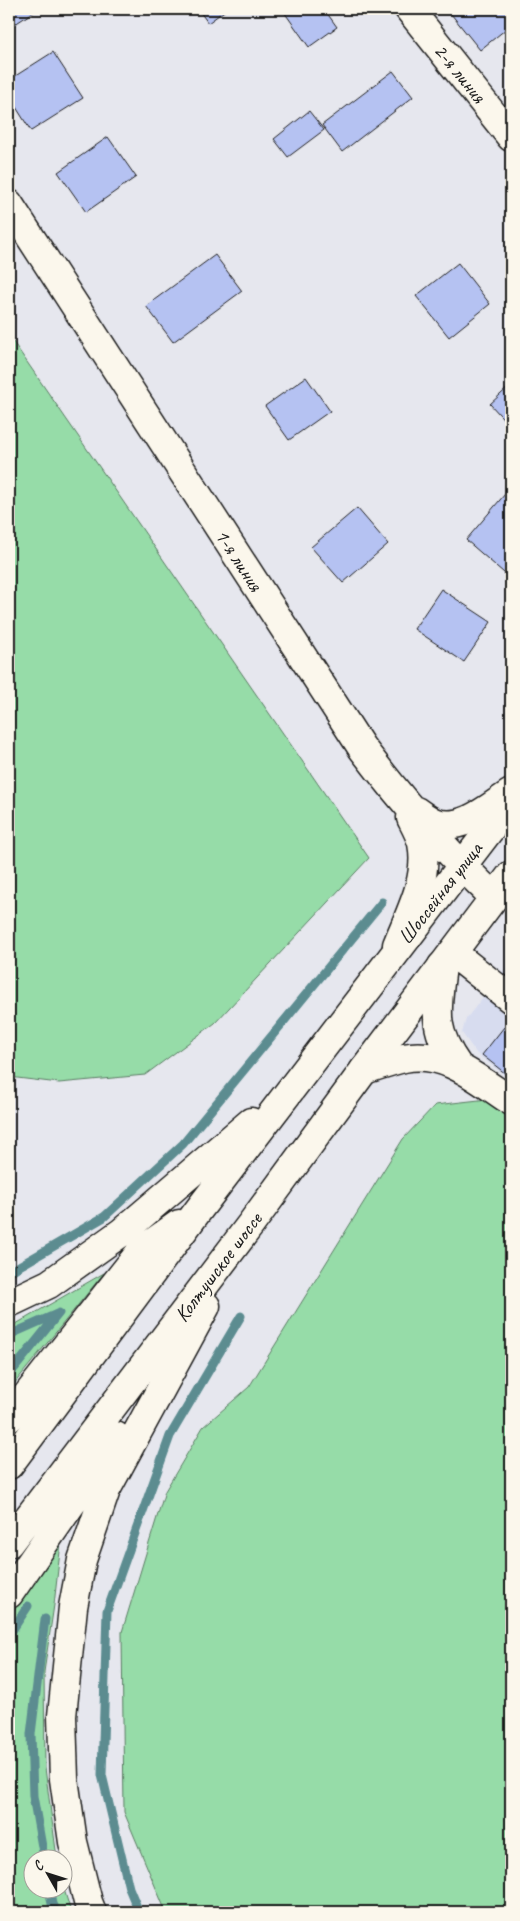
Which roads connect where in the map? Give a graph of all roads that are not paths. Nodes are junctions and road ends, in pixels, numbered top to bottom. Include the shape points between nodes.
1 (408, 9) edge
2 (511, 137) edge
3 (9, 204) edge
4 (511, 793) edge
5 (511, 802) edge
6 (406, 805) junction
7 (461, 866) junction
8 (511, 875) edge
9 (494, 897) junction
10 (390, 958) junction
11 (447, 959) junction
12 (511, 999) edge
13 (458, 1066) junction
14 (364, 1070) junction
15 (292, 1087) junction
16 (511, 1101) edge
17 (200, 1208) junction
18 (251, 1224) junction
19 (9, 1303) edge
20 (9, 1418) edge
21 (9, 1465) edge
22 (9, 1543) edge
23 (9, 1594) edge
24 (92, 1912) edge

1 - 2 main road, 2-я линия
3 - 6 main road, 1-я линия via 362,748
4 - 6 main road via 454,826 435,823
5 - 7 main road, Шоссейная улица
6 - 7 main road, 1-я линия
6 - 10 main road via 422,841 425,866 419,890
7 - 9 main road, 1-я линия
7 - 10 main road, Шоссейная улица
8 - 9 main road
9 - 11 main road
10 - 15 main road
11 - 12 main road
11 - 13 main road via 436,1016 447,1051
11 - 14 main road, Колтушское шоссе
13 - 14 main road via 424,1056 406,1057
13 - 16 main road
14 - 18 main road, Колтушское шоссе
15 - 17 main road
15 - 19 main road via 122,1232 48,1284
17 - 20 main road via 142,1251
17 - 21 main road
18 - 22 main road, Колтушское шоссе
18 - 23 main road via 92,1474
18 - 24 main road via 106,1490 82,1560 73,1607 62,1716 64,1779 73,1842

